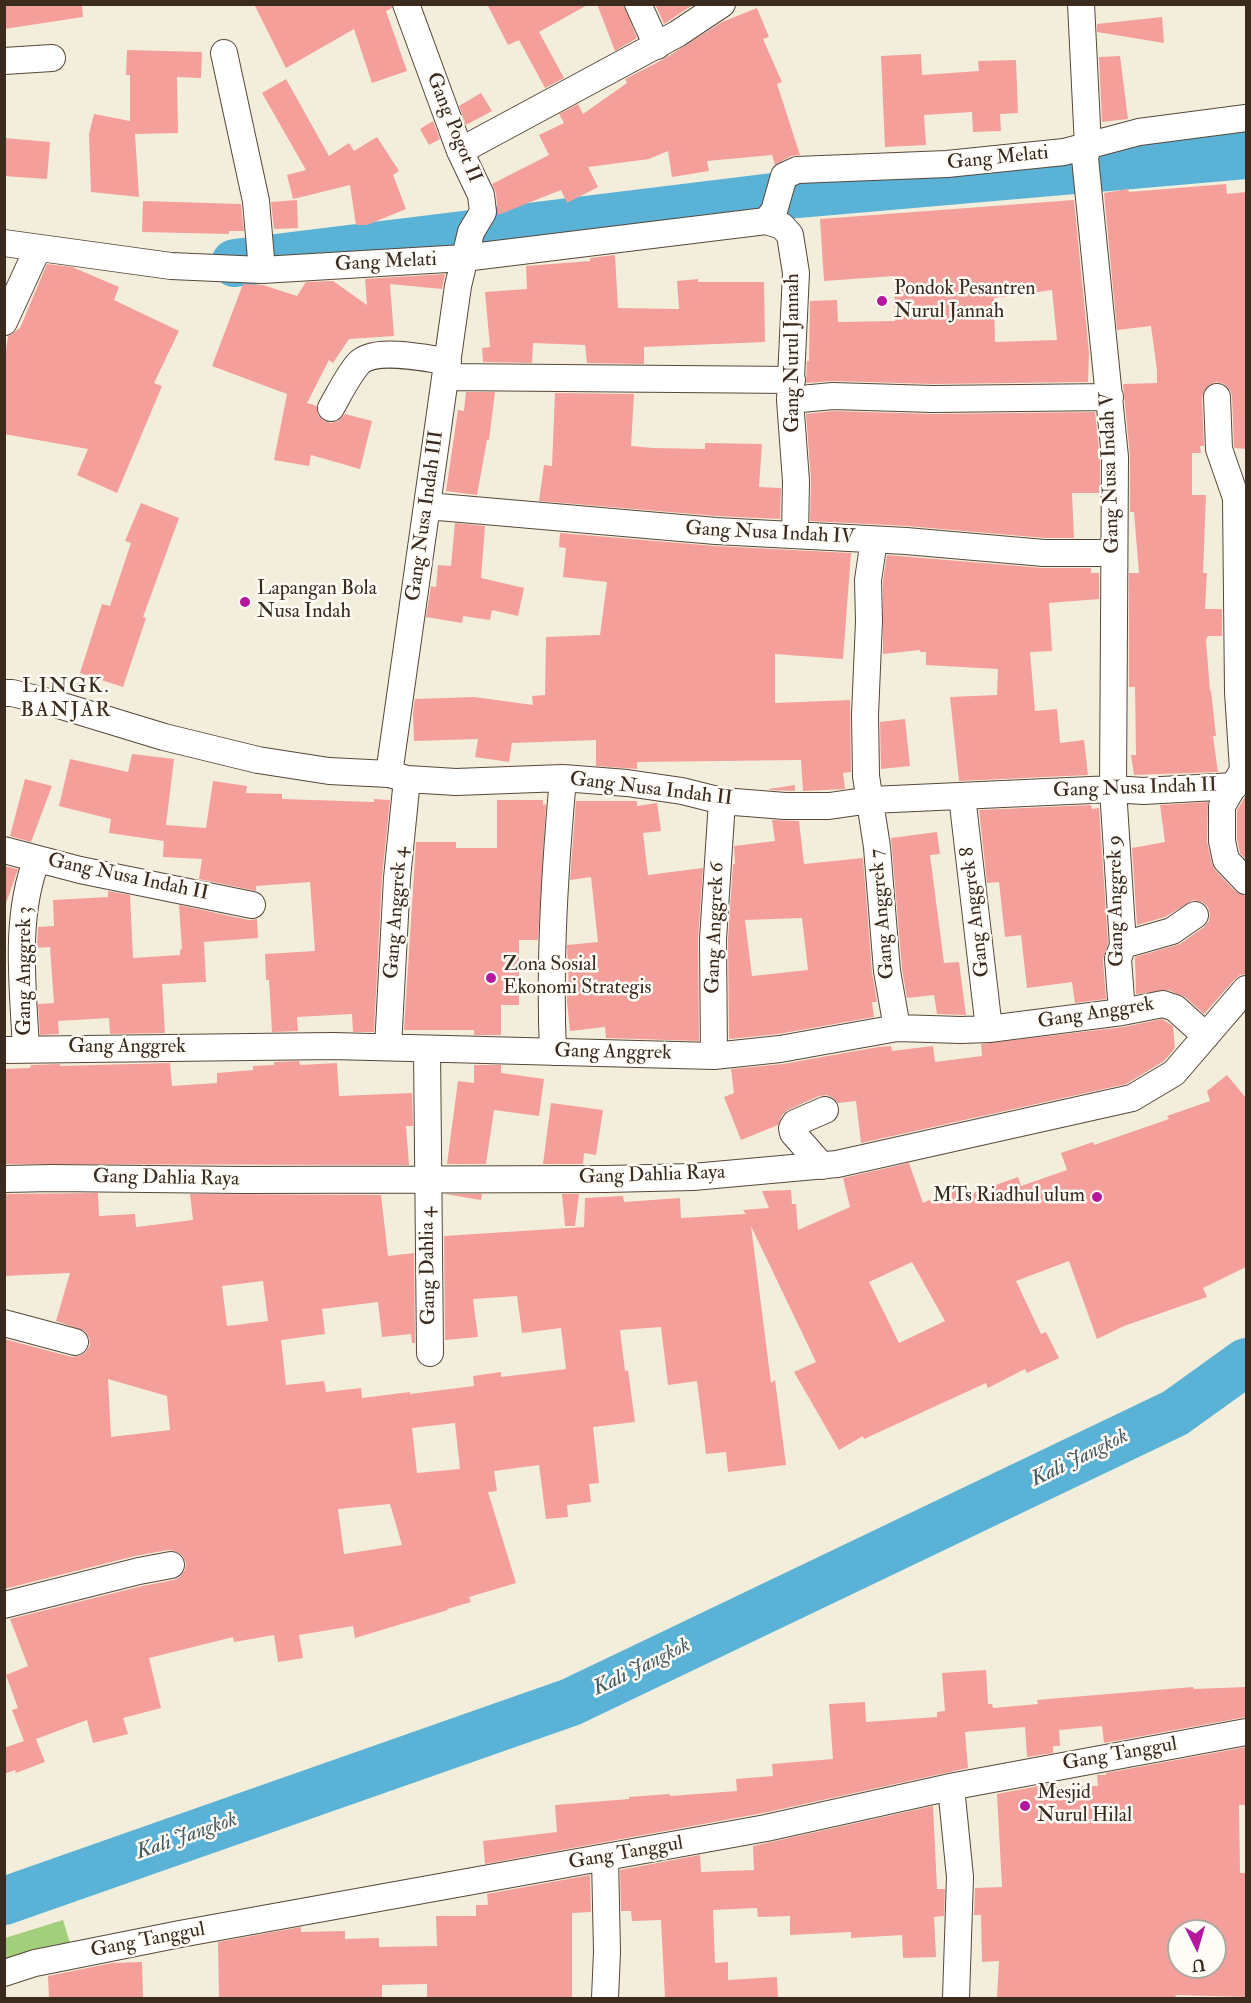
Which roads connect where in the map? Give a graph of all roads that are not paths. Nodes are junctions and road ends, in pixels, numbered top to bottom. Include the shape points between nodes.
1 (406, 4) edge
2 (638, 4) edge
3 (722, 4) edge
4 (1081, 4) edge
5 (657, 46) junction
6 (224, 53) dead end
7 (52, 58) dead end
8 (4, 62) edge
9 (1246, 118) edge
10 (460, 151) junction
11 (1087, 152) junction
12 (770, 216) junction
13 (4, 243) edge
14 (467, 247) junction
15 (38, 249) junction
16 (262, 267) junction
17 (4, 322) edge
18 (447, 369) junction
19 (791, 390) junction
20 (1110, 397) junction
21 (1216, 397) dead end
22 (331, 408) dead end
23 (427, 506) junction
24 (795, 535) junction
25 (874, 540) junction
26 (1114, 553) junction
27 (4, 693) edge
28 (398, 776) junction
29 (563, 778) junction
30 (1234, 786) junction
31 (1113, 789) junction
32 (962, 796) junction
33 (871, 800) junction
34 (722, 801) junction
35 (4, 850) edge
36 (37, 859) junction
37 (1246, 881) edge
38 (252, 905) dead end
39 (1196, 915) dead end
40 (1123, 945) junction
41 (1246, 989) edge
42 (1122, 1012) junction
43 (897, 1028) junction
44 (988, 1029) junction
45 (1206, 1036) junction
46 (388, 1047) junction
47 (15, 1049) edge
48 (427, 1049) junction
49 (554, 1052) junction
50 (714, 1056) junction
51 (825, 1110) dead end
52 (822, 1166) junction
53 (4, 1179) edge
54 (428, 1179) junction
55 (4, 1323) edge
56 (75, 1342) dead end
57 (430, 1353) dead end
58 (171, 1565) dead end
59 (4, 1605) edge
60 (1246, 1732) edge
61 (951, 1787) junction
62 (605, 1858) junction
63 (4, 1973) edge
64 (605, 1998) edge
65 (956, 1998) edge

1 - 10 street, Gang Pogot II
2 - 5 street
3 - 5 street
4 - 11 street, Gang Nusa Indah V
5 - 10 street
6 - 16 street via 256,201
7 - 8 street
9 - 11 street, Gang Melati via 1139,132
10 - 14 street, Gang Pogot II via 483,204
11 - 12 street, Gang Melati via 947,165 797,170 788,172 781,183
11 - 20 street, Gang Nusa Indah V
12 - 14 street, Gang Melati
12 - 19 street, Gang Nurul Jannah via 790,235 796,273
13 - 15 street, Gang Melati
14 - 16 street, Gang Melati
14 - 18 street, Gang Nusa Indah III
15 - 16 street, Gang Melati via 171,266
15 - 17 street
18 - 19 street
18 - 22 street via 382,354 368,357 358,363
18 - 23 street, Gang Nusa Indah III
19 - 20 street via 833,396 933,399
19 - 24 street, Gang Nurul Jannah
20 - 26 street, Gang Nusa Indah V via 1115,457
21 - 30 street via 1219,450 1236,498 1238,692 1244,770
23 - 24 street, Gang Nusa Indah IV
23 - 28 street, Gang Nusa Indah III
24 - 25 street, Gang Nusa Indah IV
25 - 26 street, Gang Nusa Indah IV via 1044,553
25 - 33 street, Gang Anggrek 7 via 868,580 865,715
26 - 31 street, Gang Nusa Indah V
27 - 28 street, Gang Nusa Indah II via 258,760
28 - 29 street, Gang Nusa Indah II via 456,782
28 - 46 street, Gang Anggrek 4
29 - 34 street, Gang Nusa Indah II via 627,783
29 - 49 street via 553,939
30 - 31 street, Gang Nusa Indah II
30 - 37 street via 1222,806 1222,841 1226,860
31 - 32 street, Gang Nusa Indah II
31 - 40 street, Gang Anggrek 9
32 - 33 street, Gang Nusa Indah II
32 - 44 street, Gang Anggrek 8
33 - 34 street, Gang Nusa Indah II via 829,806
33 - 43 street, Gang Anggrek 7 via 887,972
34 - 50 street, Gang Anggrek 6 via 713,939
35 - 36 street, Gang Nusa Indah II
36 - 38 street, Gang Nusa Indah II
36 - 47 street, Gang Anggrek 3 via 31,872 23,929 23,981
39 - 40 street via 1172,931
40 - 42 street, Gang Anggrek 9 via 1118,959
41 - 45 street, Gang Dahlia Raya
42 - 44 street, Gang Anggrek
42 - 45 street, Gang Anggrek via 1169,1005
43 - 44 street, Gang Anggrek
43 - 50 street, Gang Anggrek via 780,1049
45 - 52 street, Gang Dahlia Raya via 1174,1073 1132,1098
46 - 47 street, Gang Anggrek
46 - 48 street, Gang Anggrek
48 - 49 street, Gang Anggrek
48 - 54 street, Gang Dahlia 4
49 - 50 street, Gang Anggrek
51 - 52 street via 792,1128
52 - 54 street, Gang Dahlia Raya via 693,1177
53 - 54 street, Gang Dahlia Raya
54 - 57 street, Gang Dahlia 4
55 - 56 street
58 - 59 street
60 - 61 street, Gang Tanggul
61 - 62 street, Gang Tanggul
61 - 65 street via 960,1877
62 - 63 street, Gang Tanggul via 180,1934
62 - 64 street

